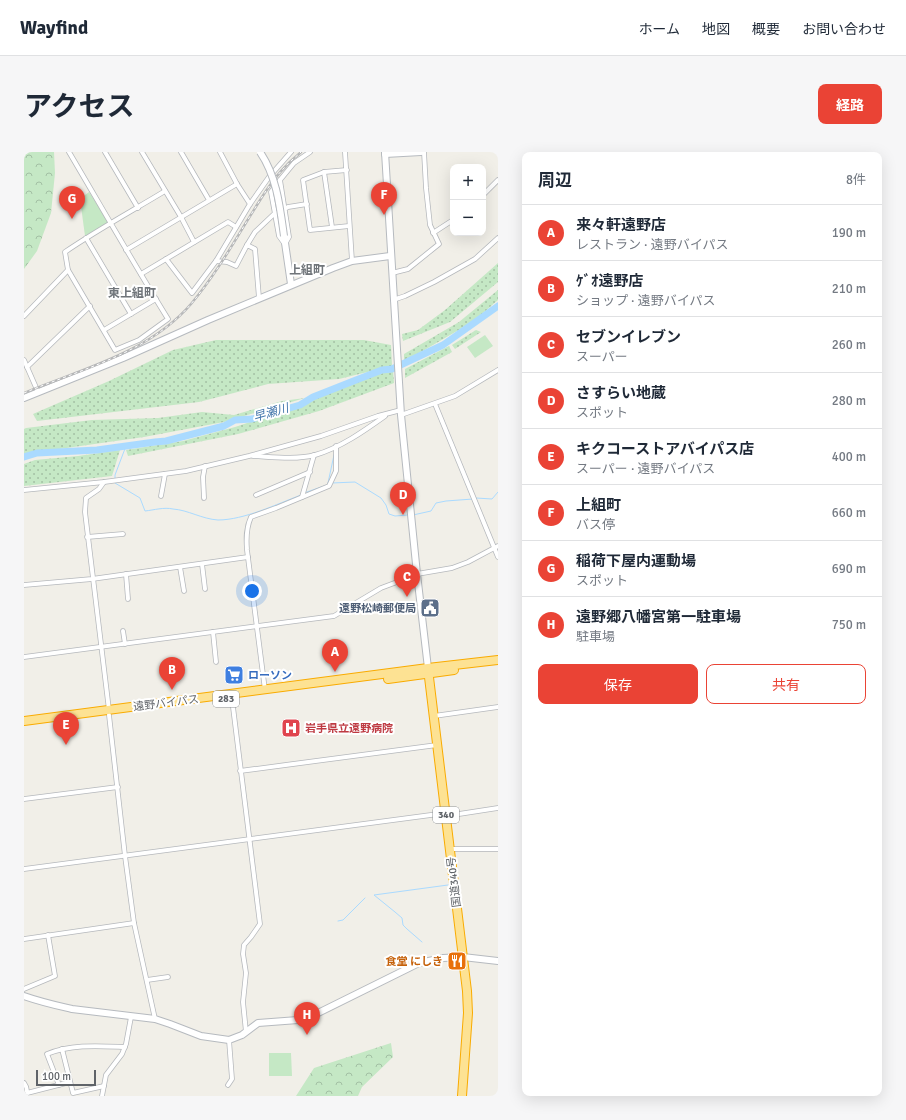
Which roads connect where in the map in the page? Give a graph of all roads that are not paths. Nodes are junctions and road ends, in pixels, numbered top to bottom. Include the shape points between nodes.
1 (70, 152) edge
2 (104, 152) edge
3 (142, 152) edge
4 (180, 152) edge
5 (220, 152) edge
6 (260, 152) edge
7 (291, 152) edge
8 (310, 152) edge
9 (345, 152) edge
10 (421, 152) edge
11 (424, 152) edge
12 (385, 153) edge
13 (347, 170) junction
14 (324, 172) junction
15 (280, 180) junction
16 (498, 180) edge
17 (237, 184) junction
18 (165, 191) junction
19 (486, 192) edge
20 (209, 200) junction
21 (250, 204) junction
22 (307, 204) junction
23 (138, 208) junction
24 (285, 209) junction
25 (275, 214) junction
26 (181, 217) junction
27 (450, 222) edge
28 (111, 224) junction
29 (349, 226) junction
30 (236, 227) junction
31 (332, 227) junction
32 (433, 233) junction
33 (86, 238) junction
34 (498, 238) edge
35 (194, 242) junction
36 (285, 244) junction
37 (247, 245) junction
38 (126, 250) junction
39 (390, 256) junction
40 (166, 260) junction
41 (216, 260) junction
42 (352, 261) junction
43 (68, 270) junction
44 (392, 273) junction
45 (140, 274) junction
46 (291, 284) junction
47 (259, 298) junction
48 (156, 299) junction
49 (393, 300) junction
50 (90, 306) junction
51 (131, 314) junction
52 (24, 316) edge
53 (104, 330) junction
54 (24, 360) edge
55 (27, 367) junction
56 (498, 370) edge
57 (38, 392) junction
58 (24, 398) edge
59 (435, 404) junction
60 (401, 410) junction
61 (389, 414) junction
62 (336, 446) junction
63 (314, 455) junction
64 (249, 456) junction
65 (204, 466) junction
66 (310, 472) junction
67 (165, 474) junction
68 (104, 482) junction
69 (24, 490) edge
70 (256, 495) dead end
71 (161, 496) dead end
72 (302, 497) junction
73 (204, 498) dead end
74 (123, 534) dead end
75 (88, 537) junction
76 (496, 547) edge
77 (498, 556) edge
78 (248, 557) junction
79 (202, 564) junction
80 (180, 567) junction
81 (126, 574) junction
82 (417, 574) junction
83 (92, 579) junction
84 (24, 585) edge
85 (205, 589) dead end
86 (184, 592) dead end
87 (128, 599) dead end
88 (256, 626) junction
89 (123, 631) dead end
90 (213, 632) junction
91 (125, 644) junction
92 (101, 646) junction
93 (24, 657) edge
94 (498, 660) edge
95 (216, 662) dead end
96 (498, 664) edge
97 (429, 671) junction
98 (265, 690) junction
99 (232, 699) junction
100 (498, 707) edge
101 (109, 713) junction
102 (434, 716) junction
103 (24, 721) edge
104 (24, 726) edge
105 (437, 745) junction
106 (240, 771) junction
107 (118, 787) junction
108 (24, 799) edge
109 (498, 808) edge
110 (446, 814) junction
111 (249, 840) junction
112 (450, 849) junction
113 (498, 849) edge
114 (125, 856) junction
115 (24, 869) edge
116 (134, 923) junction
117 (48, 935) junction
118 (24, 939) edge
119 (463, 957) junction
120 (498, 961) edge
121 (168, 977) dead end
122 (147, 980) junction
123 (24, 990) edge
124 (24, 996) edge
125 (131, 1017) junction
126 (155, 1019) junction
127 (246, 1032) junction
128 (229, 1040) junction
129 (125, 1047) junction
130 (62, 1049) junction
131 (70, 1082) junction
132 (24, 1083) edge
133 (59, 1085) junction
134 (228, 1085) dead end
135 (104, 1086) junction
136 (26, 1095) edge
137 (102, 1096) edge
138 (462, 1096) edge

1 - 28 street
2 - 23 street
3 - 18 street
4 - 20 street
5 - 17 street
6 - 36 street, bridge via 275,183
7 - 21 street
8 - 15 street via 294,163
9 - 13 street
10 - 12 street
11 - 32 street via 428,210
12 - 39 street
13 - 14 street
13 - 29 street
14 - 22 street via 303,180
14 - 31 street
15 - 24 street
15 - 25 street via 270,192
16 - 19 street
17 - 20 street
17 - 21 street
18 - 23 street
18 - 26 street
20 - 26 street
21 - 30 street
22 - 24 street
22 - 31 street via 310,230
23 - 28 street
24 - 25 street
24 - 36 street via 289,237
25 - 36 street via 279,236
25 - 37 street via 255,232
26 - 35 street
26 - 38 street
27 - 32 street
28 - 33 street
28 - 38 street
29 - 31 street
29 - 42 street
30 - 35 street via 228,222
30 - 41 street
32 - 44 street via 439,244 408,269
33 - 43 street via 65,252
33 - 51 street
34 - 49 street via 475,259 434,282
35 - 40 street
36 - 46 street
37 - 41 street via 236,266
37 - 47 street via 255,249
38 - 45 street
39 - 42 street
39 - 44 street
40 - 41 street via 192,293
40 - 45 street
42 - 46 street
43 - 50 street
43 - 52 street
44 - 49 street
45 - 48 street
46 - 47 street
47 - 57 street
48 - 51 street
48 - 53 street via 168,319 139,340 115,350
49 - 60 street
50 - 53 street
50 - 55 street
51 - 53 street
54 - 55 street
55 - 57 street
56 - 59 street via 455,396
57 - 58 street
59 - 60 street
59 - 76 street
60 - 61 street
60 - 82 street
61 - 62 street
61 - 64 street
62 - 63 street
62 - 72 street via 336,471 329,486
63 - 64 street via 292,458
63 - 66 street
64 - 65 street
65 - 67 street
65 - 73 street
66 - 70 street
66 - 72 street
67 - 68 street
67 - 71 street
68 - 69 street
68 - 75 street via 86,498
72 - 78 street via 251,517 246,534
74 - 75 street
75 - 83 street
76 - 77 street
76 - 82 street via 452,568
78 - 79 street
78 - 88 street
79 - 80 street
79 - 85 street
80 - 81 street
80 - 86 street
81 - 83 street
81 - 87 street
82 - 88 street via 381,588 334,616
82 - 97 street
83 - 84 street
83 - 92 street
88 - 90 street
88 - 98 street
89 - 91 street
90 - 91 street
90 - 95 street
91 - 92 street
92 - 93 street
92 - 101 street
94 - 97 highway, 遠野バイパス / 283
96 - 97 highway, 遠野バイパス / 283
97 - 98 highway, 遠野バイパス / 283
97 - 99 highway, 遠野バイパス / 283
97 - 102 highway, 国道340号 / 340
98 - 101 highway, 遠野バイパス / 283
99 - 101 highway, 遠野バイパス / 283
99 - 106 street
100 - 102 street
101 - 103 highway, 遠野バイパス / 283
101 - 104 highway, 遠野バイパス / 283
101 - 107 street
102 - 105 highway, 国道340号 / 340
105 - 106 street
105 - 110 highway, 国道340号 / 340
106 - 111 street
107 - 108 street
107 - 114 street
109 - 110 street
110 - 111 street
110 - 112 highway, 国道340号 / 340
111 - 114 street
111 - 127 street via 260,924 244,944 246,973 243,1002
112 - 113 street
112 - 119 highway, 国道340号 / 340
114 - 115 street
114 - 116 street
116 - 117 street
116 - 122 street
117 - 118 street
117 - 123 street via 55,976
119 - 120 street
119 - 127 street via 419,963 310,1017 258,1022
119 - 138 highway, 国道340号 / 340 via 468,1013
121 - 122 street
122 - 126 street
124 - 125 street via 58,1006
125 - 126 street
125 - 129 street
126 - 128 street via 201,1036
127 - 128 street
128 - 134 street via 232,1079
129 - 130 street via 94,1045
129 - 135 street via 106,1075
130 - 131 street
130 - 133 street via 47,1054
131 - 133 street
131 - 135 street via 73,1094
132 - 136 street via 27,1088
133 - 136 street
135 - 137 street

